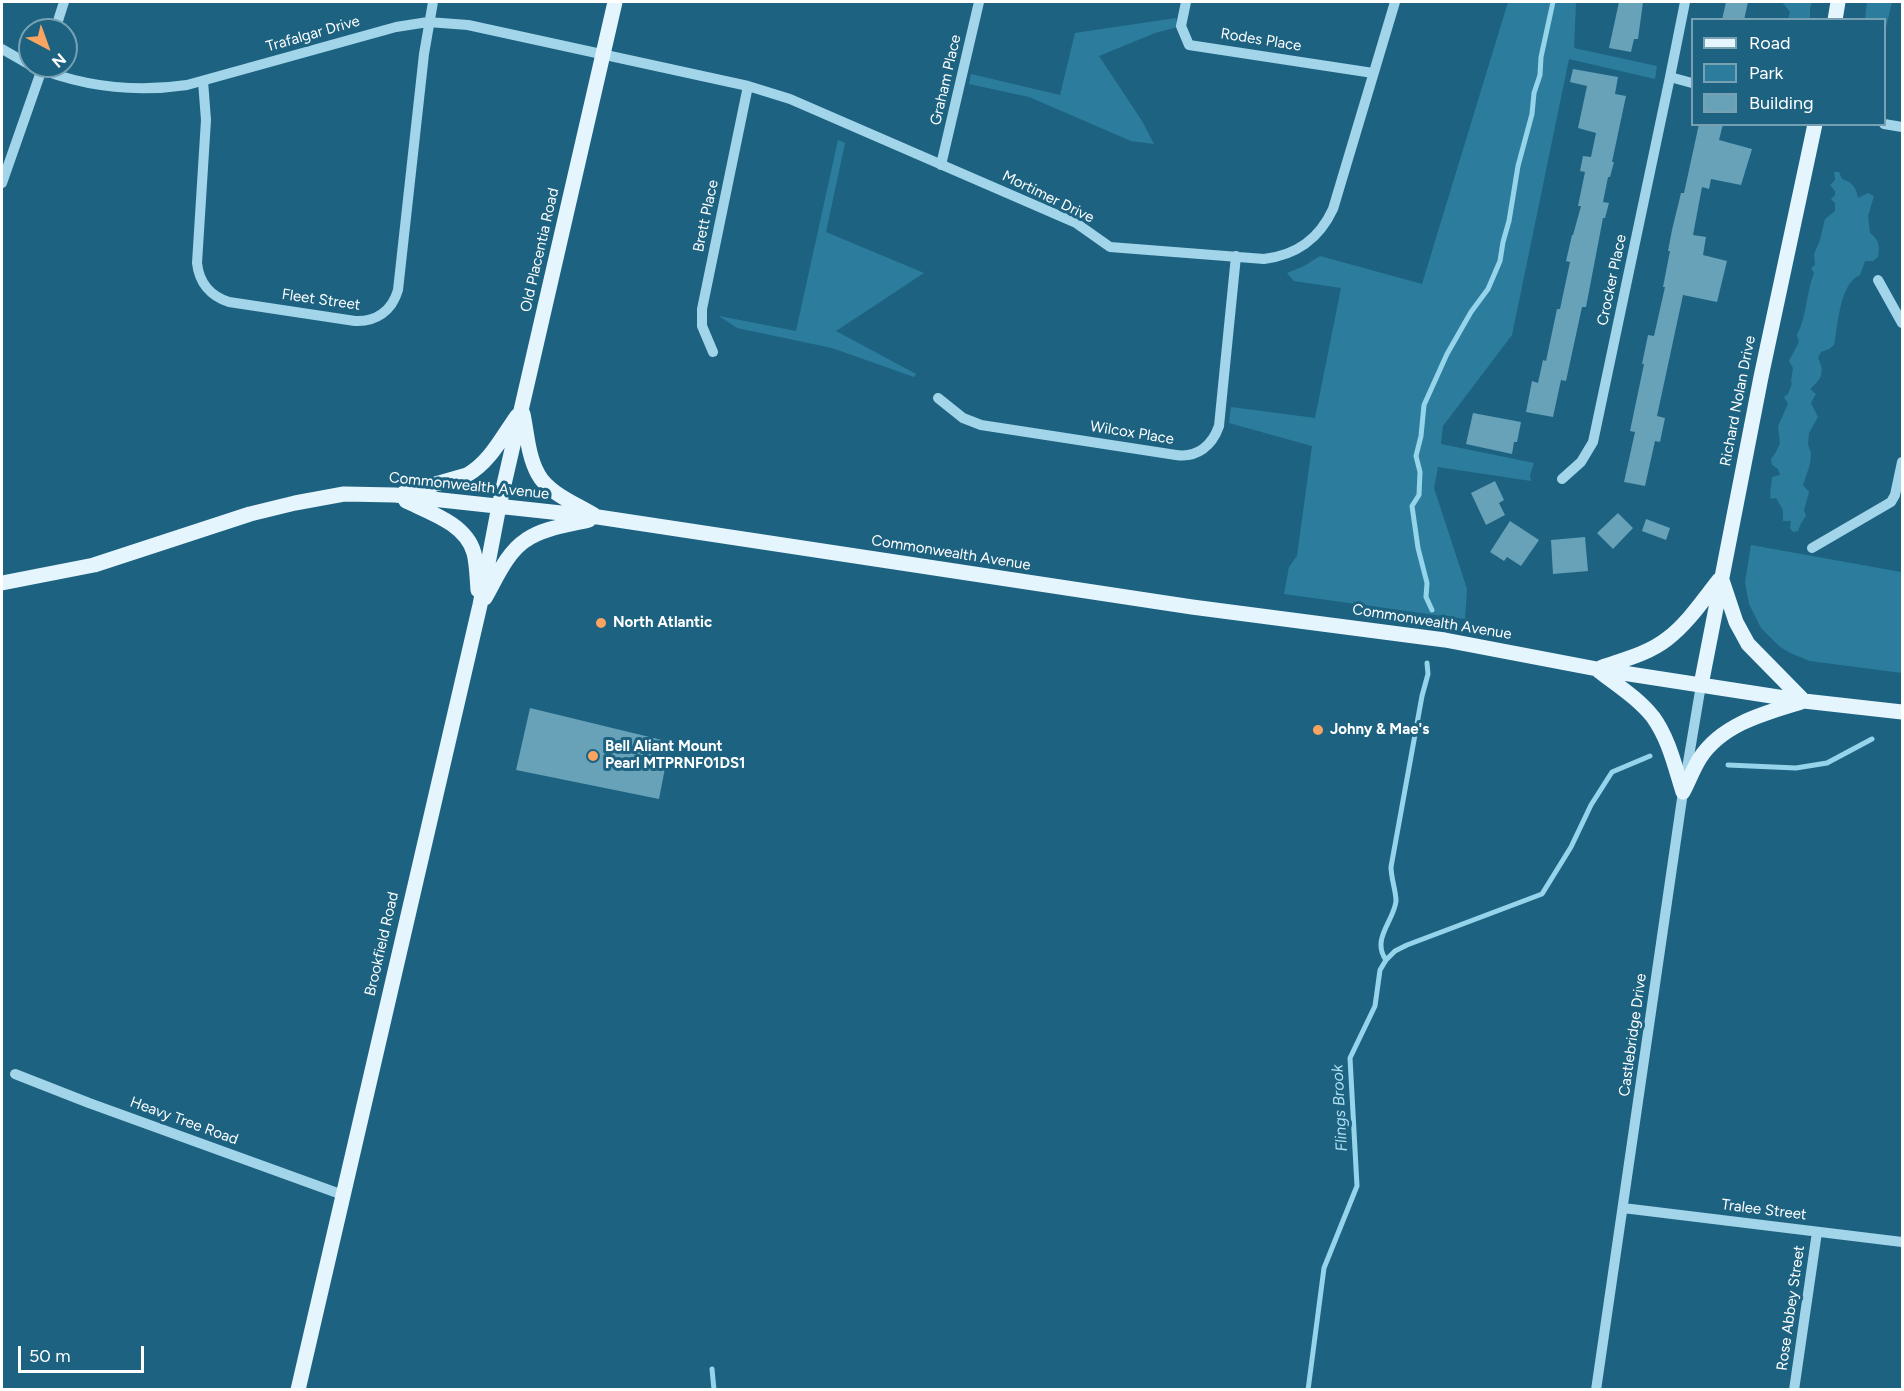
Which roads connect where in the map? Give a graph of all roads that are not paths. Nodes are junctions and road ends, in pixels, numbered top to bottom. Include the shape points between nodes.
1 (64, 2) edge
2 (433, 2) edge
3 (615, 2) edge
4 (979, 2) edge
5 (1186, 2) edge
6 (1395, 2) edge
7 (1685, 2) edge
8 (1838, 2) edge
9 (59, 18) edge
10 (1835, 18) edge
11 (428, 22) junction
12 (2, 50) edge
13 (604, 53) junction
14 (18, 58) edge
15 (1373, 73) junction
16 (1670, 77) junction
17 (34, 78) edge
18 (70, 78) edge
19 (203, 81) junction
20 (1691, 82) edge
21 (748, 86) junction
22 (1886, 124) edge
23 (1815, 126) edge
24 (1902, 127) edge
25 (941, 165) junction
26 (2, 183) edge
27 (1236, 256) junction
28 (1878, 280) dead end
29 (1902, 323) edge
30 (713, 352) dead end
31 (938, 398) dead end
32 (522, 408) junction
33 (1902, 462) edge
34 (1563, 479) dead end
35 (395, 495) junction
36 (500, 506) junction
37 (598, 518) junction
38 (1812, 548) dead end
39 (1721, 577) junction
40 (2, 583) edge
41 (480, 605) junction
42 (1597, 669) junction
43 (1701, 685) junction
44 (1804, 700) junction
45 (1902, 712) edge
46 (1683, 792) junction
47 (15, 1074) dead end
48 (343, 1195) junction
49 (1623, 1208) junction
50 (1817, 1232) junction
51 (1902, 1242) edge
52 (298, 1389) edge
53 (1596, 1389) edge
54 (1794, 1389) edge

1 - 9 street
2 - 11 street, Fleet Street
3 - 13 main road, Old Placentia Road
4 - 25 street, Graham Place
5 - 15 street, Rodes Place via 1181,26 1189,45
6 - 15 street, Mortimer Drive
7 - 16 street, Crocker Place
8 - 10 main road
11 - 13 street, Trafalgar Drive via 468,25
11 - 19 street, Trafalgar Drive via 382,30
11 - 19 street, Fleet Street via 398,290 388,309 369,320 229,302 216,297 202,282 197,263 206,120
12 - 14 street, Trafalgar Drive
13 - 21 street, Mortimer Drive
13 - 32 main road, Old Placentia Road
15 - 27 street, Mortimer Drive via 1333,209 1323,228 1306,245 1285,255 1264,259
16 - 20 street
16 - 34 street, Crocker Place via 1593,442 1581,462
17 - 26 street
18 - 19 street, Trafalgar Drive via 123,89
21 - 25 street, Mortimer Drive via 790,99
21 - 30 street, Brett Place via 702,309 702,326
22 - 24 street
23 - 39 main road, Richard Nolan Drive
25 - 27 street, Mortimer Drive via 1076,224 1110,247
27 - 31 street, Wilcox Place via 1219,426 1212,440 1193,455 981,425 955,413
28 - 29 street
32 - 35 main road via 476,470
32 - 36 main road, Old Placentia Road
32 - 37 main road via 539,476 559,494
33 - 38 street via 1891,502
35 - 36 main road, Commonwealth Avenue
35 - 40 main road, Commonwealth Avenue via 344,494 295,503 94,566
35 - 41 main road via 452,524 468,542 474,553
36 - 37 main road, Commonwealth Avenue
36 - 41 main road, Brookfield Road
37 - 41 main road via 526,540 510,556
37 - 42 main road, Commonwealth Avenue via 1445,640
39 - 42 main road via 1666,640
39 - 43 main road, Richard Nolan Drive
39 - 44 main road via 1744,639
41 - 48 main road, Brookfield Road
42 - 43 main road, Commonwealth Avenue
42 - 46 main road via 1651,715 1668,746
43 - 44 main road, Commonwealth Avenue
43 - 46 street, Castlebridge Drive
44 - 45 main road, Commonwealth Avenue
44 - 46 main road via 1766,712 1722,735 1700,758
46 - 49 street, Castlebridge Drive
47 - 48 street, Heavy Tree Road
48 - 52 main road, Brookfield Road
49 - 50 street, Tralee Street
49 - 53 street, Castlebridge Drive
50 - 51 street, Tralee Street
50 - 54 street, Rose Abbey Street

